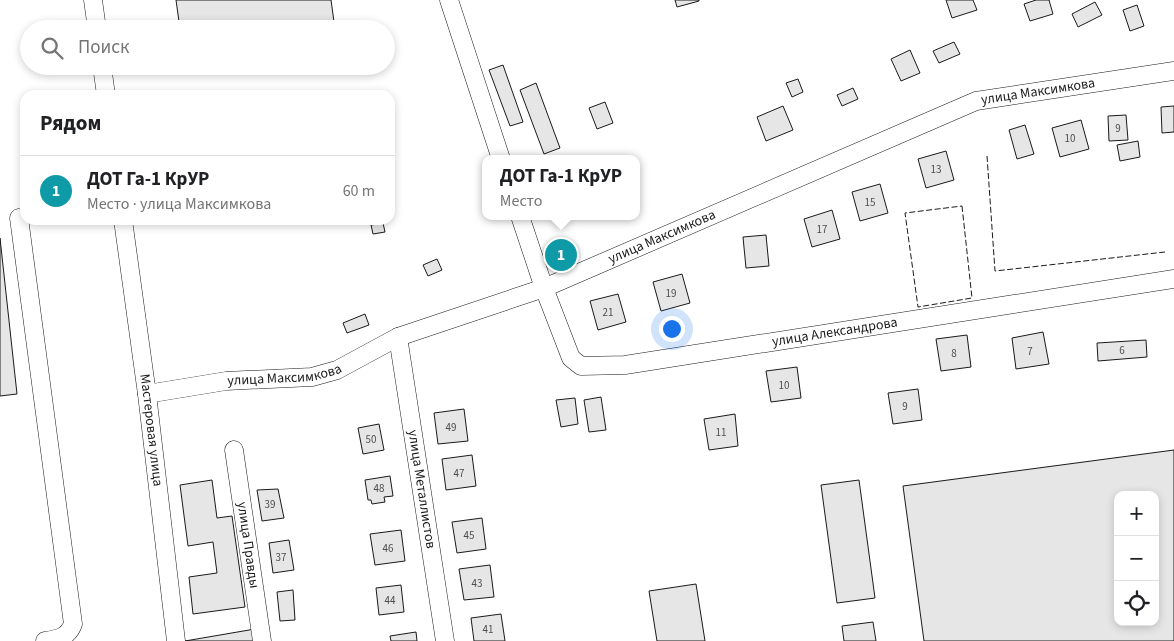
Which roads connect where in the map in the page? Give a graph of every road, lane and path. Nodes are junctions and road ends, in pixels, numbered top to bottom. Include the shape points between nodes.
1 (93, 0) edge
2 (450, 0) edge
3 (96, 20) edge
4 (1174, 70) edge
5 (103, 75) edge
6 (105, 90) edge
7 (501, 155) edge
8 (19, 218) dead end
9 (521, 220) edge
10 (124, 225) edge
11 (1174, 279) edge
12 (544, 288) junction
13 (398, 337) junction
14 (147, 394) junction
15 (234, 450) dead end
16 (45, 641) edge
17 (176, 641) edge
18 (262, 641) edge
19 (445, 641) edge

1 - 3 street
2 - 7 street
4 - 12 street, улица Максимкова via 976,101
5 - 6 street
8 - 16 street via 73,624 63,638
9 - 12 street, улица Александрова
10 - 14 street, Мастеровая улица
11 - 12 street, улица Александрова via 625,366 581,366 571,358
12 - 13 street, улица Максимкова
13 - 14 street, улица Максимкова via 337,370 312,377 226,381
13 - 19 street, улица Металлистов
14 - 17 street, Мастеровая улица
15 - 18 street, улица Правды

